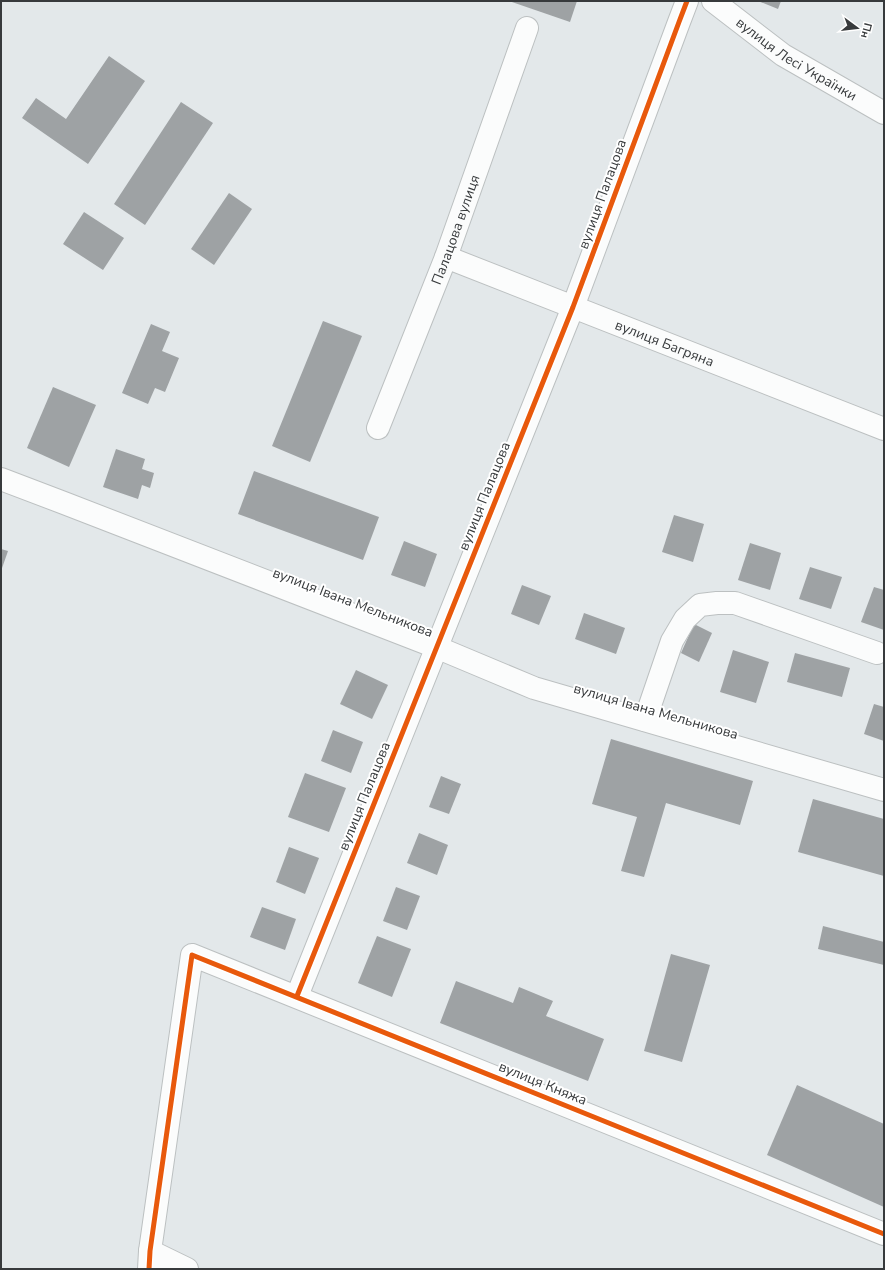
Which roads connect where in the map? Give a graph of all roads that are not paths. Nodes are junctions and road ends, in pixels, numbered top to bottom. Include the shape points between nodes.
1 (688, 1) edge
2 (713, 1) edge
3 (527, 28) dead end
4 (884, 114) edge
5 (446, 257) junction
6 (573, 307) junction
7 (378, 428) dead end
8 (884, 429) edge
9 (1, 480) edge
10 (436, 647) junction
11 (877, 653) dead end
12 (645, 720) junction
13 (884, 790) edge
14 (297, 996) junction
15 (884, 1234) edge
16 (150, 1260) edge
17 (187, 1269) edge

1 - 6 street, вулиця Палацова
2 - 4 street, вулиця Лесі Українки via 783,55
3 - 5 street, Палацова вулиця
5 - 6 street, вулиця Багряна
5 - 7 street, Палацова вулиця
6 - 8 street, вулиця Багряна
6 - 10 street, вулиця Палацова
9 - 10 street, вулиця Івана Мельникова via 64,502
10 - 12 street, вулиця Івана Мельникова via 534,688
10 - 14 street, вулиця Палацова
11 - 12 street via 735,603 700,605 685,619 672,641
12 - 13 street, вулиця Івана Мельникова
14 - 15 street, вулиця Княжа
14 - 16 street, вулиця Княжа via 192,955
16 - 17 street

